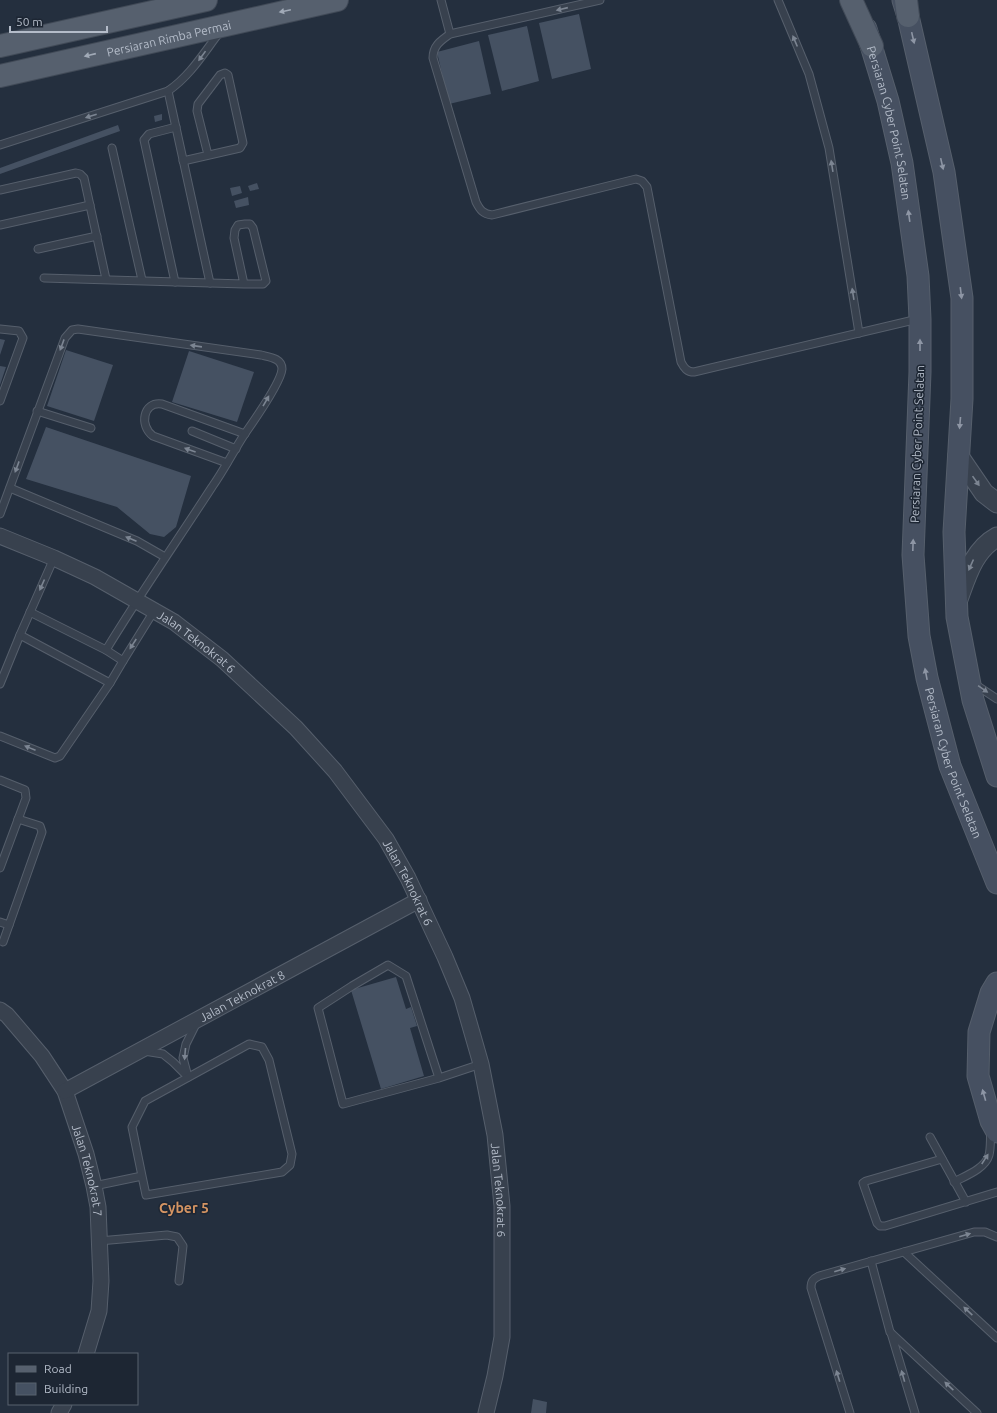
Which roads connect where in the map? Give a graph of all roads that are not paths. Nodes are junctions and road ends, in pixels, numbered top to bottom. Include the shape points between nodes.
1 (206, 0) edge
2 (337, 0) edge
3 (441, 0) edge
4 (600, 0) edge
5 (778, 0) edge
6 (850, 0) edge
7 (856, 0) edge
8 (906, 5) edge
9 (180, 6) junction
10 (225, 24) junction
11 (0, 30) edge
12 (451, 34) junction
13 (0, 46) edge
14 (872, 46) junction
15 (49, 64) junction
16 (0, 76) edge
17 (0, 82) edge
18 (168, 91) junction
19 (176, 127) junction
20 (0, 145) edge
21 (112, 148) dead end
22 (208, 155) junction
23 (183, 161) junction
24 (0, 190) edge
25 (90, 205) junction
26 (0, 225) edge
27 (97, 236) junction
28 (38, 248) dead end
29 (44, 278) dead end
30 (106, 279) junction
31 (142, 280) junction
32 (175, 282) junction
33 (210, 283) junction
34 (244, 284) junction
35 (920, 318) junction
36 (0, 329) edge
37 (859, 333) junction
38 (0, 401) edge
39 (37, 411) junction
40 (91, 428) dead end
41 (192, 431) dead end
42 (245, 434) junction
43 (236, 449) junction
44 (958, 455) junction
45 (227, 463) junction
46 (10, 488) junction
47 (997, 503) edge
48 (0, 514) edge
49 (0, 536) edge
50 (997, 537) edge
51 (166, 557) junction
52 (54, 558) junction
53 (136, 601) junction
54 (956, 603) junction
55 (154, 611) junction
56 (30, 612) junction
57 (20, 635) junction
58 (106, 650) junction
59 (123, 660) junction
60 (969, 680) junction
61 (110, 683) junction
62 (0, 684) edge
63 (997, 699) edge
64 (0, 736) edge
65 (997, 776) edge
66 (0, 780) edge
67 (18, 819) junction
68 (0, 868) edge
69 (997, 883) edge
70 (419, 900) junction
71 (0, 922) edge
72 (9, 925) junction
73 (3, 942) dead end
74 (997, 983) edge
75 (2, 1016) edge
76 (199, 1018) junction
77 (140, 1050) junction
78 (481, 1064) junction
79 (188, 1077) junction
80 (438, 1078) junction
81 (64, 1091) junction
82 (994, 1126) edge
83 (930, 1137) dead end
84 (942, 1159) junction
85 (142, 1176) junction
86 (954, 1182) junction
87 (94, 1186) junction
88 (997, 1192) edge
89 (966, 1202) junction
90 (997, 1237) edge
91 (99, 1241) junction
92 (904, 1252) junction
93 (870, 1261) junction
94 (179, 1281) dead end
95 (890, 1332) junction
96 (997, 1338) edge
97 (86, 1353) edge
98 (486, 1413) edge
99 (850, 1413) edge
100 (915, 1413) edge
101 (977, 1413) edge

1 - 9 main road
2 -> 10 main road, Persiaran Rimba Permai
3 - 12 lane
4 -> 12 lane
37 -> 5 lane via 829,148 809,74
6 - 14 main road
7 - 14 main road, Persiaran Cyber Point Selatan
8 -> 44 main road via 944,172 962,298 962,399
9 - 11 main road
9 - 13 main road
10 -> 15 main road, Persiaran Rimba Permai
10 -> 18 lane via 188,75
12 - 37 lane via 434,48 432,58 479,208 485,214 492,215 636,179 642,181 647,187 681,362 687,370 694,372
35 -> 14 main road, Persiaran Cyber Point Selatan via 918,276 902,163
15 - 16 main road, Persiaran Rimba Permai
15 - 17 main road
18 - 19 lane
18 -> 20 lane
19 - 23 lane
19 - 32 lane via 149,134 144,140
21 - 31 lane
22 - 22 lane via 240,148 243,143 228,76 225,73 220,75 198,104 196,111
22 - 23 lane
23 - 33 lane
24 - 25 lane via 76,173 84,178
25 - 26 lane
25 - 27 lane
27 - 28 lane
27 - 30 lane
29 - 30 lane
30 - 31 lane
31 - 32 lane
32 - 33 lane
33 - 34 lane
34 - 34 lane via 263,284 266,281 250,224 238,226 234,238
35 - 37 lane
69 -> 35 main road, Persiaran Cyber Point Selatan via 950,766 919,636 913,555
36 - 38 lane via 19,331 23,338
39 - 40 lane
42 -> 39 lane via 280,377 281,364 276,359 78,329 72,330 65,338
39 -> 46 lane
41 - 43 lane
42 - 43 lane
45 -> 42 lane via 148,433 144,423 146,413 152,405 162,404
43 - 45 lane
44 -> 47 street via 984,493
44 - 54 main road via 954,532
45 - 51 lane
46 - 48 lane
51 -> 46 lane via 137,541
49 - 52 street, Jalan Teknokrat 6
50 -> 54 street via 983,547 975,558
51 - 53 lane
52 - 53 street, Jalan Teknokrat 6
52 -> 56 lane
53 - 55 street, Jalan Teknokrat 6
53 - 58 lane
54 - 60 main road
55 -> 59 lane
55 - 70 street, Jalan Teknokrat 6 via 174,622 222,659 296,728 335,771 386,840
56 - 57 lane
56 - 58 lane
57 - 61 lane
57 - 62 lane
58 - 59 lane
59 - 61 lane
60 -> 63 lane
60 - 65 main road
61 -> 64 lane via 60,756 55,758
66 - 67 lane via 25,790 26,798
67 - 68 lane
67 - 72 lane via 40,826 42,832
70 - 76 street, Jalan Teknokrat 8
70 - 78 street, Jalan Teknokrat 6 via 462,998
71 - 72 lane
72 - 73 lane
82 -> 74 main road via 978,1076 979,1032 991,993
75 - 81 street, Jalan Teknokrat 7 via 42,1056
76 - 77 street, Jalan Teknokrat 8
76 -> 79 lane via 186,1044 184,1058
77 - 79 lane via 163,1054
77 - 81 street, Jalan Teknokrat 8
78 - 80 lane
78 - 98 street, Jalan Teknokrat 6 via 495,1134 502,1206 502,1337
79 - 85 lane via 145,1101 132,1127
79 - 85 lane via 250,1044 262,1046 269,1060 292,1154 290,1165 282,1172 146,1195
80 - 80 lane via 343,1104 318,1008 388,965 406,976
81 - 87 street, Jalan Teknokrat 7 via 86,1154
86 -> 82 lane via 986,1161
83 - 84 lane
84 - 86 lane
84 - 89 lane via 863,1183 877,1223 885,1226
85 - 87 lane
86 - 89 lane
87 - 91 street, Jalan Teknokrat 7
88 - 89 lane
92 -> 90 lane via 974,1232 985,1232
91 - 94 lane via 167,1235 177,1237 183,1246
91 - 97 street, Jalan Teknokrat 7 via 99,1311
92 - 93 lane
96 -> 92 lane
93 - 95 lane
99 -> 93 lane via 811,1282 819,1276
100 -> 95 lane
101 -> 95 lane

